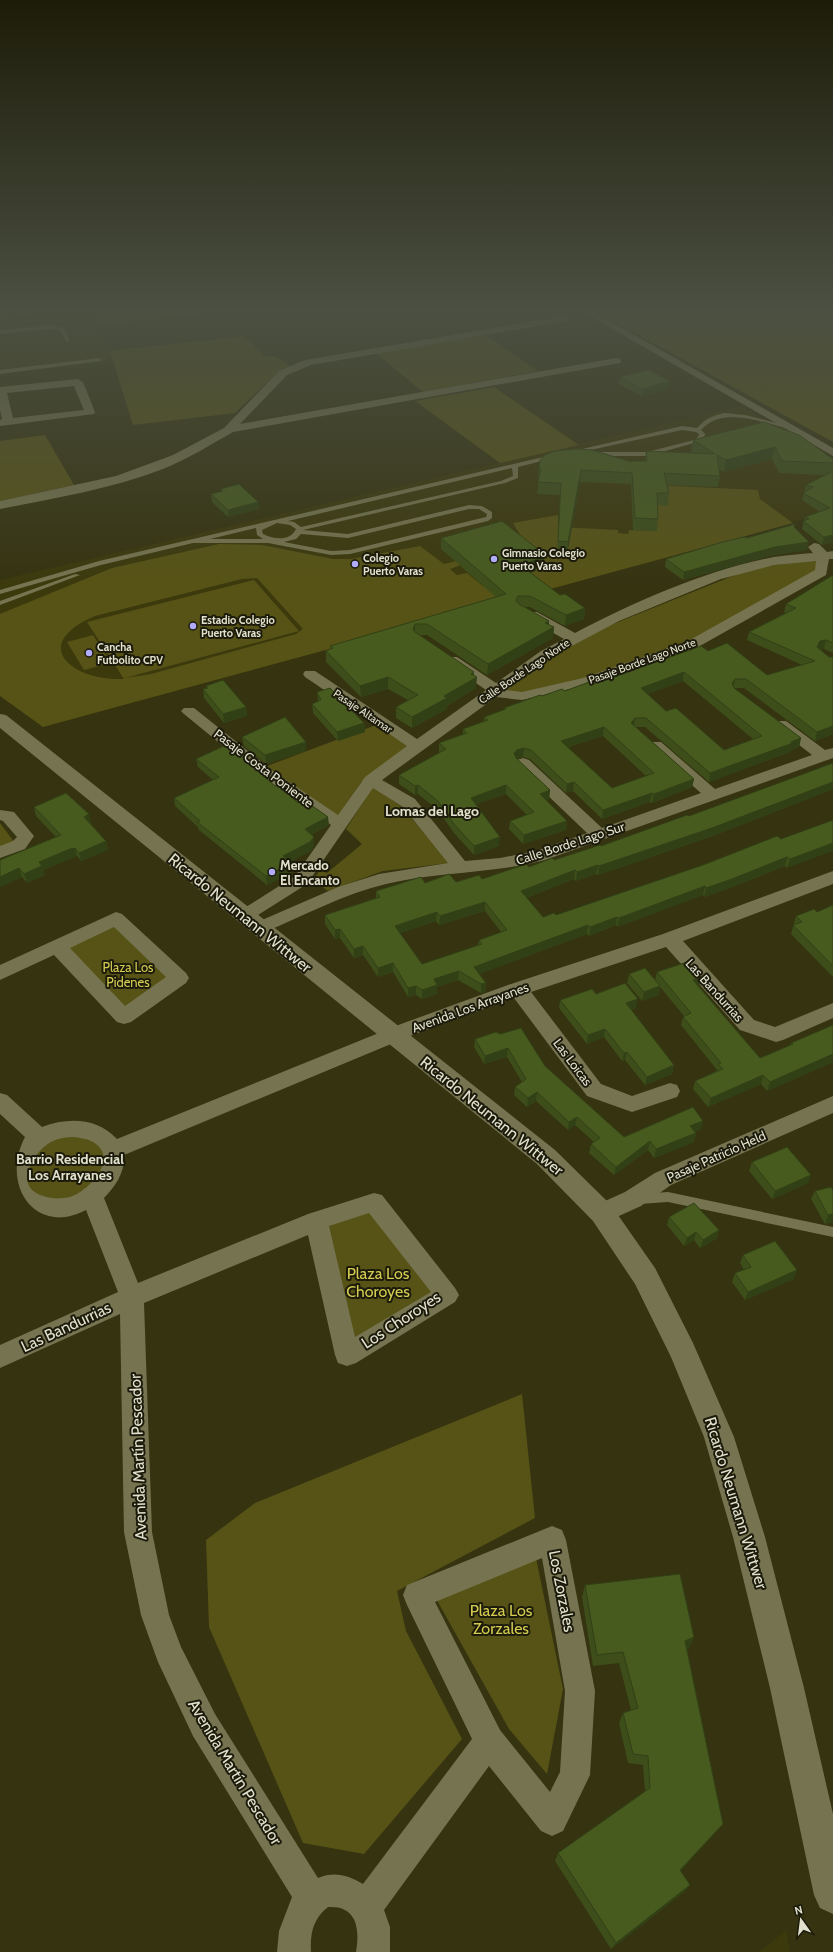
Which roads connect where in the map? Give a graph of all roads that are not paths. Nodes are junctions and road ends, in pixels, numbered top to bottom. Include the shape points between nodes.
1 (2, 403) edge
2 (86, 403) edge
3 (255, 403) edge
4 (377, 403) edge
5 (745, 403) edge
6 (4, 422) edge
7 (785, 426) junction
8 (230, 429) junction
9 (698, 430) junction
10 (833, 453) edge
11 (559, 456) edge
12 (515, 466) junction
13 (71, 494) junction
14 (0, 505) edge
15 (0, 512) edge
16 (272, 522) junction
17 (299, 531) junction
18 (804, 539) edge
19 (192, 541) junction
20 (271, 541) junction
21 (828, 555) edge
22 (129, 556) junction
23 (0, 592) edge
24 (0, 603) edge
25 (524, 610) edge
26 (573, 638) junction
27 (440, 651) edge
28 (310, 674) dead end
29 (497, 689) junction
30 (189, 711) dead end
31 (768, 715) edge
32 (0, 719) edge
33 (644, 736) edge
34 (417, 746) junction
35 (828, 755) edge
36 (524, 763) edge
37 (371, 780) junction
38 (713, 795) junction
39 (0, 815) edge
40 (340, 824) junction
41 (598, 834) junction
42 (0, 852) edge
43 (462, 868) junction
44 (833, 877) edge
45 (301, 880) junction
46 (325, 899) junction
47 (252, 922) junction
48 (670, 939) junction
49 (57, 946) junction
50 (0, 973) edge
51 (518, 989) junction
52 (833, 1010) edge
53 (392, 1035) junction
54 (670, 1091) dead end
55 (0, 1101) edge
56 (833, 1104) edge
57 (40, 1138) junction
58 (113, 1150) junction
59 (8, 1181) edge
60 (92, 1196) junction
61 (633, 1199) junction
62 (602, 1213) junction
63 (316, 1221) junction
64 (833, 1232) edge
65 (132, 1297) junction
66 (0, 1357) edge
67 (489, 1741) junction
68 (833, 1895) edge
69 (312, 1899) junction
70 (366, 1907) junction
71 (294, 1952) edge
72 (373, 1952) edge

1 - 6 street
2 - 6 street via 90,412
3 - 8 street
4 - 8 street
5 - 7 street
7 - 9 lane via 742,416 727,416 710,419
7 - 10 street
8 - 13 street via 199,456 178,466 133,482
9 - 9 lane via 682,428 566,454 632,455 654,452 696,441 702,434
11 - 12 lane
12 - 16 lane
12 - 17 lane via 516,477 503,482
13 - 14 street
13 - 15 street
16 - 17 lane via 292,523
16 - 19 lane
16 - 20 lane via 264,525 259,532
17 - 20 lane via 290,538
17 - 20 lane via 348,536 469,507 485,509 490,513 486,520 350,552 332,553
18 - 21 street
19 - 20 lane
19 - 22 lane
21 - 26 street, Calle Borde Lago Norte via 774,561 731,571 628,612
21 - 29 street, Pasaje Borde Lago Norte via 821,572 693,644 587,681 522,696 502,694
22 - 23 lane
22 - 24 lane
25 - 26 street
26 - 29 street, Calle Borde Lago Norte
27 - 29 street
28 - 34 street, Pasaje Altamar
29 - 34 street, Calle Borde Lago Norte
30 - 40 street, Pasaje Costa Poniente via 267,774
31 - 35 street
32 - 47 street, Ricardo Neumann Wittwer
33 - 38 street
34 - 37 street, Calle Borde Lago Norte
35 - 38 street, Calle Borde Lago Sur
36 - 41 street
37 - 40 street, Calle Borde Lago Norte
37 - 43 street via 409,803
38 - 41 street, Calle Borde Lago Sur
39 - 42 street via 8,816 26,836 20,844
40 - 45 street, Calle Borde Lago Norte
41 - 43 street, Calle Borde Lago Sur via 520,861
43 - 46 street, Calle Borde Lago Sur via 385,878
44 - 48 street, Avenida Los Arrayanes
45 - 46 street
45 - 47 street, Calle Borde Lago Norte
46 - 47 street, Calle Borde Lago Sur
47 - 53 street, Ricardo Neumann Wittwer
48 - 51 street, Avenida Los Arrayanes
48 - 52 street, Las Bandurrias via 746,1024 776,1035
49 - 49 street via 116,918 179,978 124,1017
49 - 50 street
51 - 53 street, Avenida Los Arrayanes
51 - 54 street, Las Loicas via 594,1090 632,1104
53 - 58 street, Avenida Los Arrayanes
53 - 62 street, Ricardo Neumann Wittwer via 546,1157
55 - 57 street
56 - 61 street, Pasaje Patricio Held via 663,1179
57 - 58 street via 58,1130 90,1130 103,1137
57 - 59 street via 27,1148
58 - 60 street via 113,1172 105,1185
59 - 60 street via 33,1202 48,1207 60,1208 77,1204
60 - 65 street, Avenida Martín Pescador
61 - 62 street, Pasaje Patricio Held
61 - 64 lane via 668,1197
62 - 68 street, Ricardo Neumann Wittwer via 645,1276 683,1352 719,1437 749,1537 787,1688
63 - 63 street, Los Choroyes via 347,1355 447,1295 374,1202
63 - 65 street, Los Choroyes
65 - 66 street, Las Bandurrias
65 - 69 street, Avenida Martín Pescador via 138,1532 155,1615 168,1652 204,1725
67 - 67 street, Los Zorzales via 552,1820 575,1775 580,1691 552,1540 417,1595
67 - 70 street
69 - 70 street via 325,1892 339,1890 358,1898
69 - 71 street via 296,1926
70 - 72 street via 373,1922

